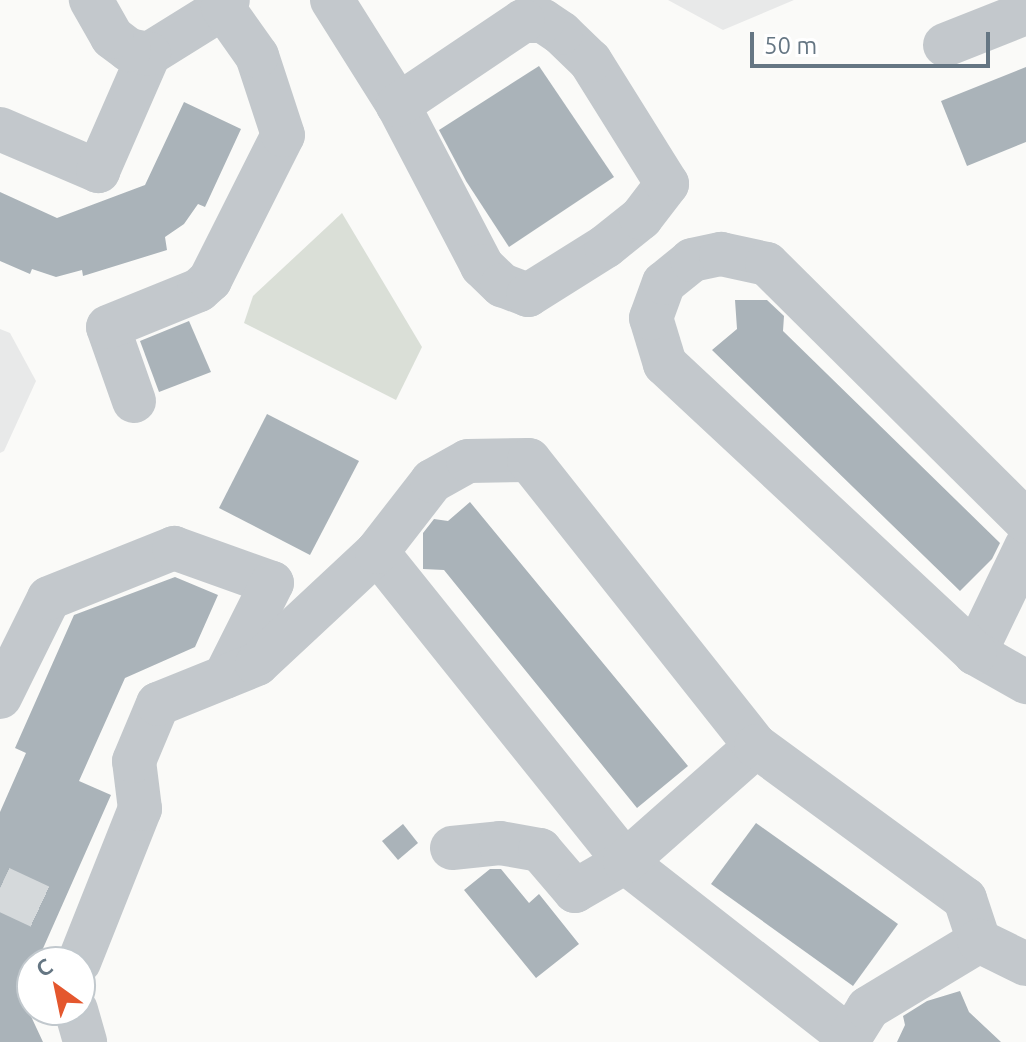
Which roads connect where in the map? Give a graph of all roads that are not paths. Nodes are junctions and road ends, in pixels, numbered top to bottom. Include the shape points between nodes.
1 (91, 0) edge
2 (332, 0) edge
3 (225, 4) edge
4 (1026, 13) edge
5 (945, 45) dead end
6 (149, 54) junction
7 (398, 105) junction
8 (0, 129) edge
9 (134, 401) dead end
10 (1026, 521) edge
11 (1026, 547) edge
12 (377, 552) junction
13 (975, 653) junction
14 (225, 677) junction
15 (1026, 682) edge
16 (0, 697) edge
17 (756, 746) junction
18 (452, 848) dead end
19 (625, 862) junction
20 (76, 936) edge
21 (979, 941) junction
22 (1026, 964) edge
23 (848, 1040) edge

1 - 6 street via 112,37 129,50
2 - 7 street
3 - 6 street
3 - 9 street via 257,56 283,135 210,280 199,290 108,327
4 - 5 street
6 - 8 street via 98,171
7 - 7 street via 523,21 543,21 590,61 667,184 641,218 606,246 528,295 502,285 482,266
10 - 13 street via 767,264 721,254 692,260 664,283 651,318 665,364
11 - 13 street
12 - 14 street via 257,664
12 - 17 street via 432,481 468,461 529,460
12 - 19 street
13 - 15 street
14 - 16 street via 272,583 174,548 49,598
14 - 20 street via 158,704 134,761 140,809
17 - 19 street
17 - 21 street via 965,899
18 - 19 street via 500,843 540,850 575,891
19 - 23 street
21 - 22 street
21 - 23 street via 868,1008

